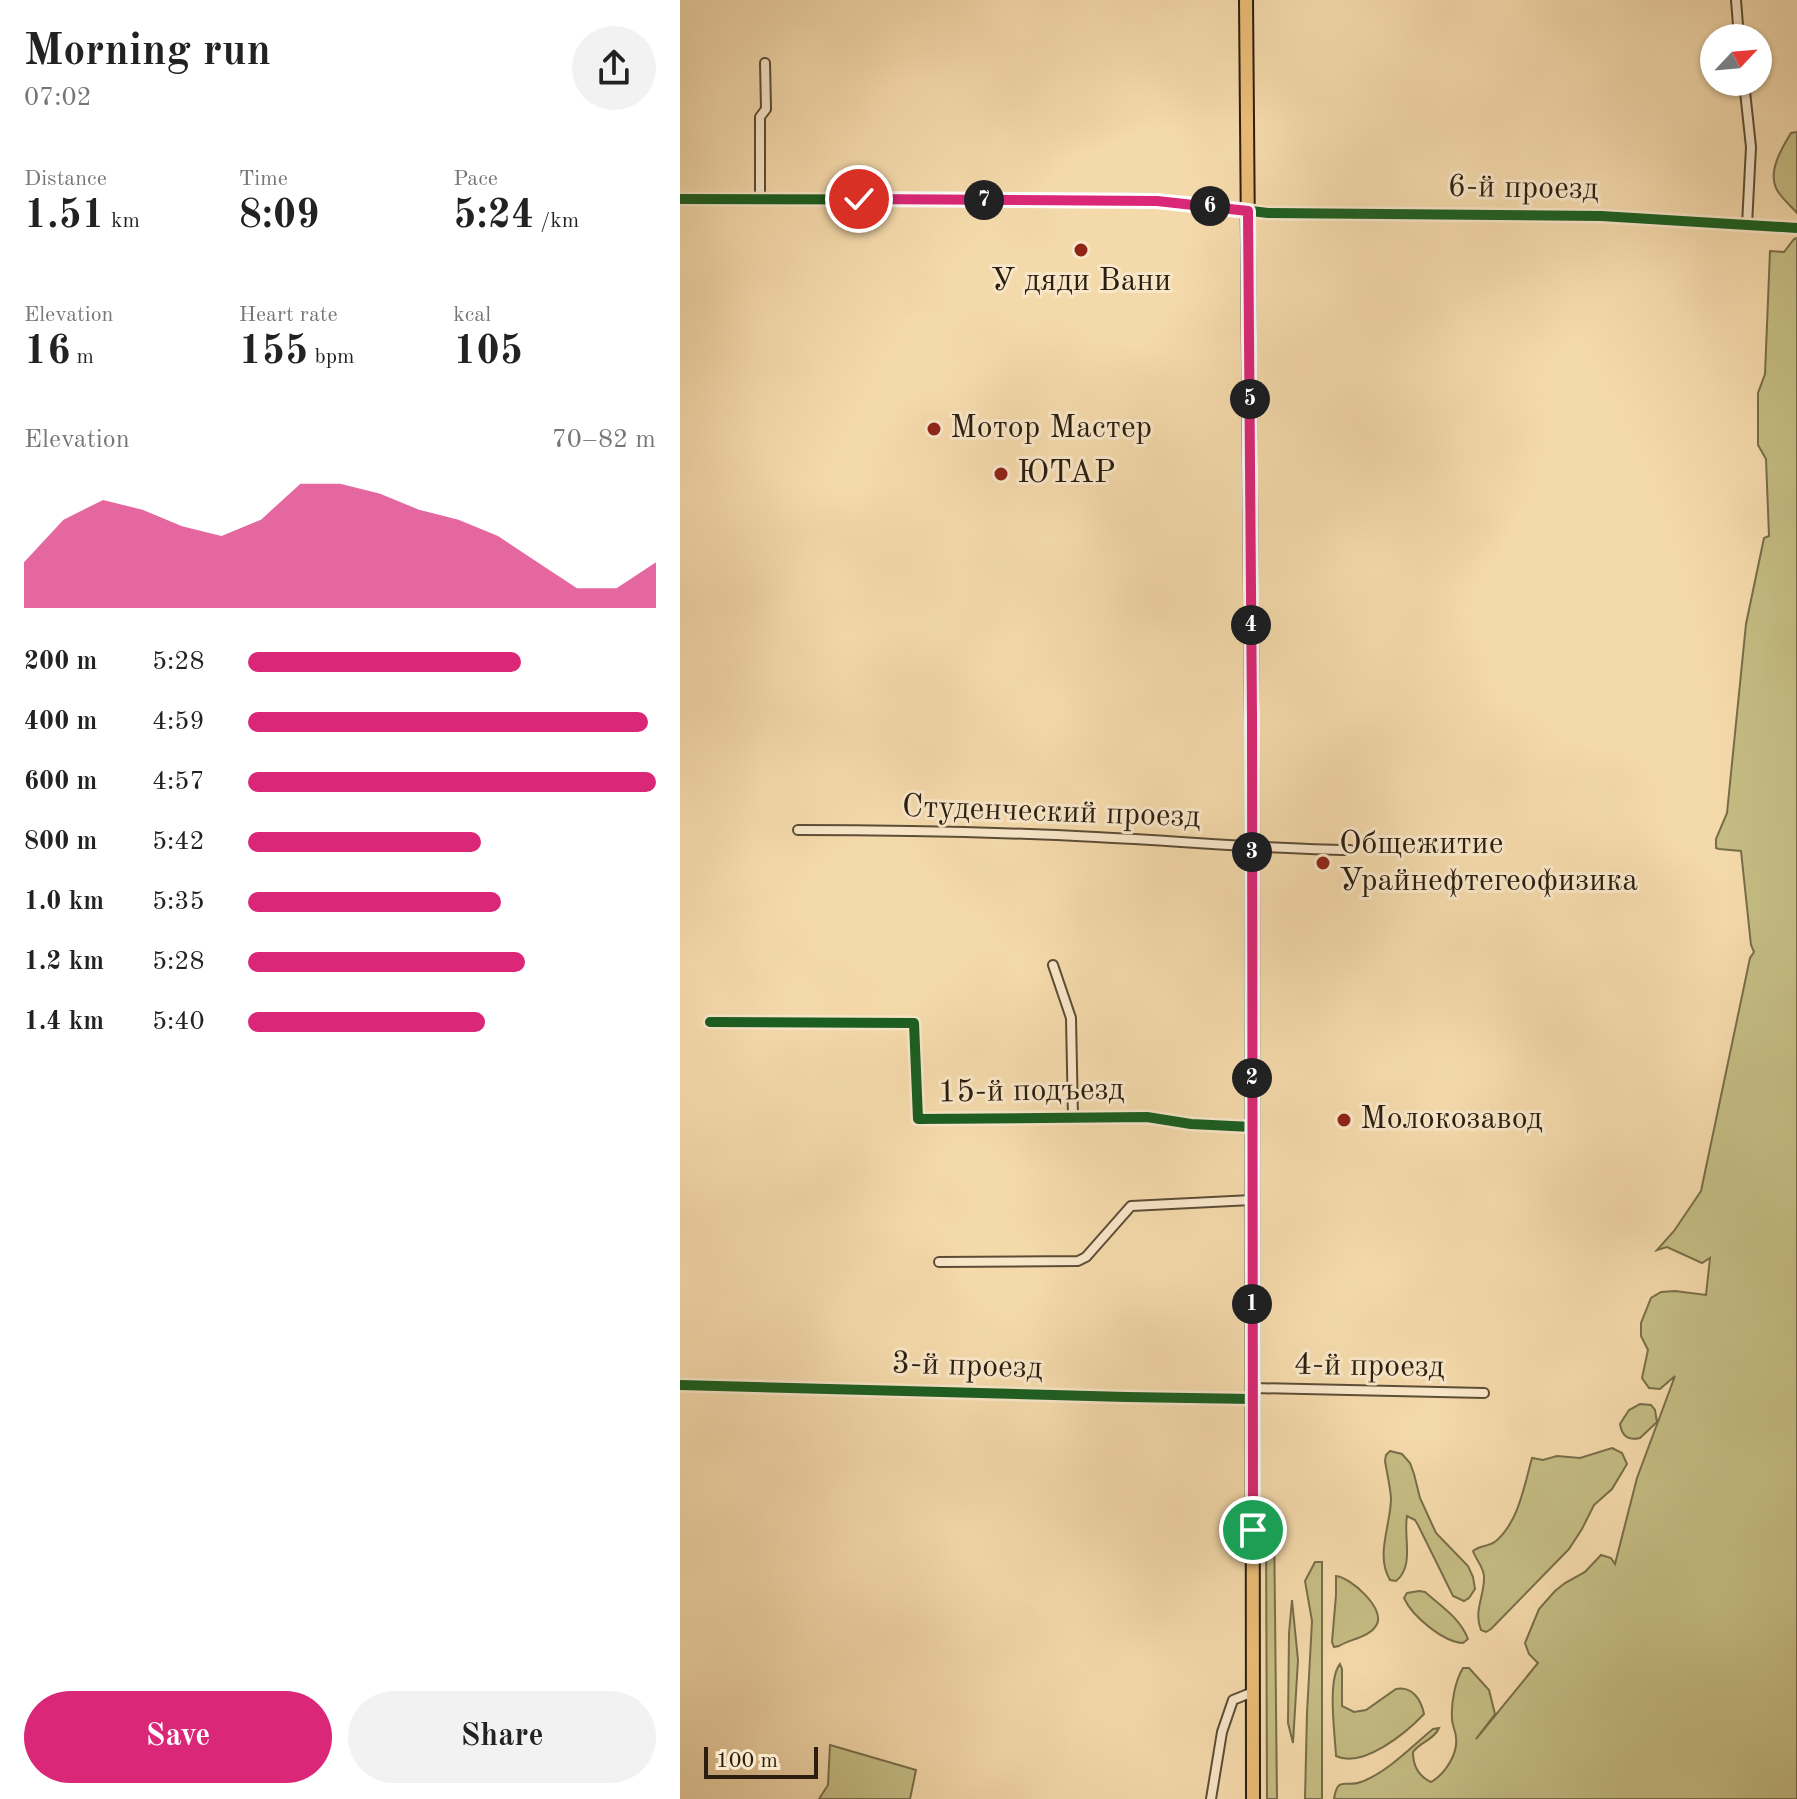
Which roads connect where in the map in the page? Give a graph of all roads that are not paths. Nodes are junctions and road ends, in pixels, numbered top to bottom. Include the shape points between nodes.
1 (1246, 0) edge
2 (1736, 0) edge
3 (1738, 24) edge
4 (765, 63) dead end
5 (1746, 96) edge
6 (680, 199) edge
7 (760, 199) junction
8 (1248, 211) junction
9 (1747, 225) junction
10 (1797, 228) edge
11 (798, 830) dead end
12 (1252, 846) junction
13 (1350, 850) dead end
14 (1053, 965) dead end
15 (710, 1022) dead end
16 (1073, 1118) junction
17 (1252, 1127) junction
18 (1252, 1200) junction
19 (939, 1262) dead end
20 (680, 1385) edge
21 (1253, 1393) junction
22 (1484, 1393) dead end
23 (1253, 1692) junction
24 (1211, 1799) edge
25 (1253, 1799) edge

1 - 8 main road
2 - 3 street
4 - 7 street
5 - 9 street via 1751,147
6 - 7 street, 6-й проезд
7 - 8 street, 6-й проезд via 1115,200
8 - 9 street, 6-й проезд via 1601,216
8 - 12 main road
9 - 10 street, 6-й проезд
11 - 12 street, Студенческий проезд via 959,830
12 - 13 street, Студенческий проезд
12 - 17 main road
14 - 16 street via 1071,1018
15 - 16 street, 15-й подъезд via 914,1023 918,1119
16 - 17 street, 15-й подъезд via 1147,1117
17 - 18 main road
18 - 19 street via 1131,1206 1078,1261
18 - 21 main road
20 - 21 street, 3-й проезд via 1098,1397
21 - 22 street, 4-й проезд
21 - 23 main road
23 - 24 street via 1233,1700 1224,1721
23 - 25 main road

